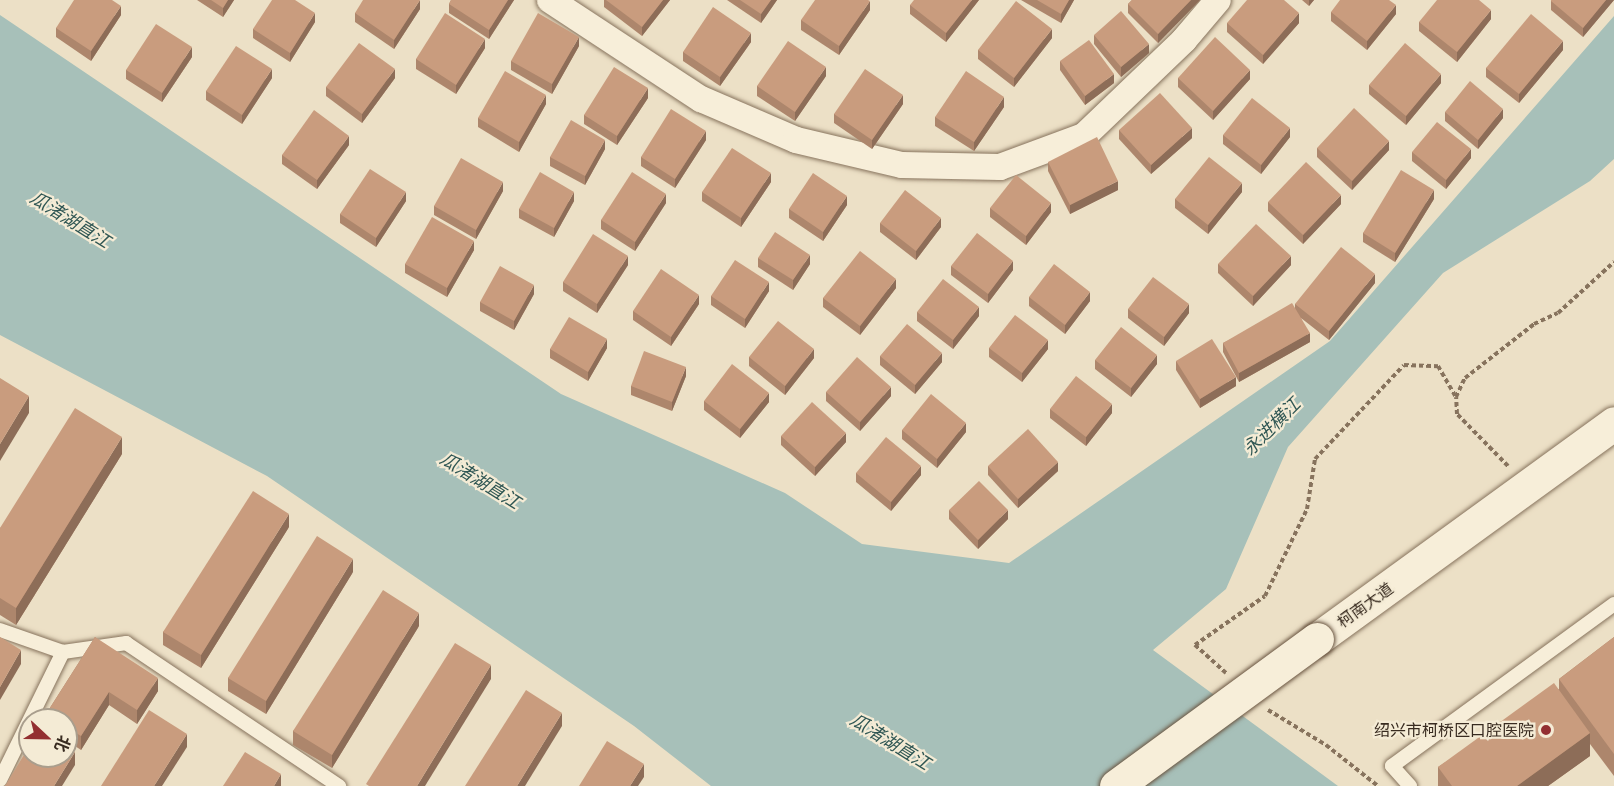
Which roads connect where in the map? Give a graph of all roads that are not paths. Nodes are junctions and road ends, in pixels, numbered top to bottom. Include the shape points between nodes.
1 (550, 0) edge
2 (1218, 0) edge
3 (1614, 423) edge
4 (1614, 604) edge
5 (0, 630) edge
6 (63, 652) junction
7 (0, 780) edge
8 (339, 786) edge
9 (1116, 786) edge
10 (1410, 786) edge

1 - 2 street via 701,99 795,140 902,165 1000,167 1084,136 1184,40
3 - 9 main road, 柯南大道, bridge
4 - 10 lane via 1392,766
5 - 6 lane
6 - 7 lane
6 - 8 lane via 126,642

